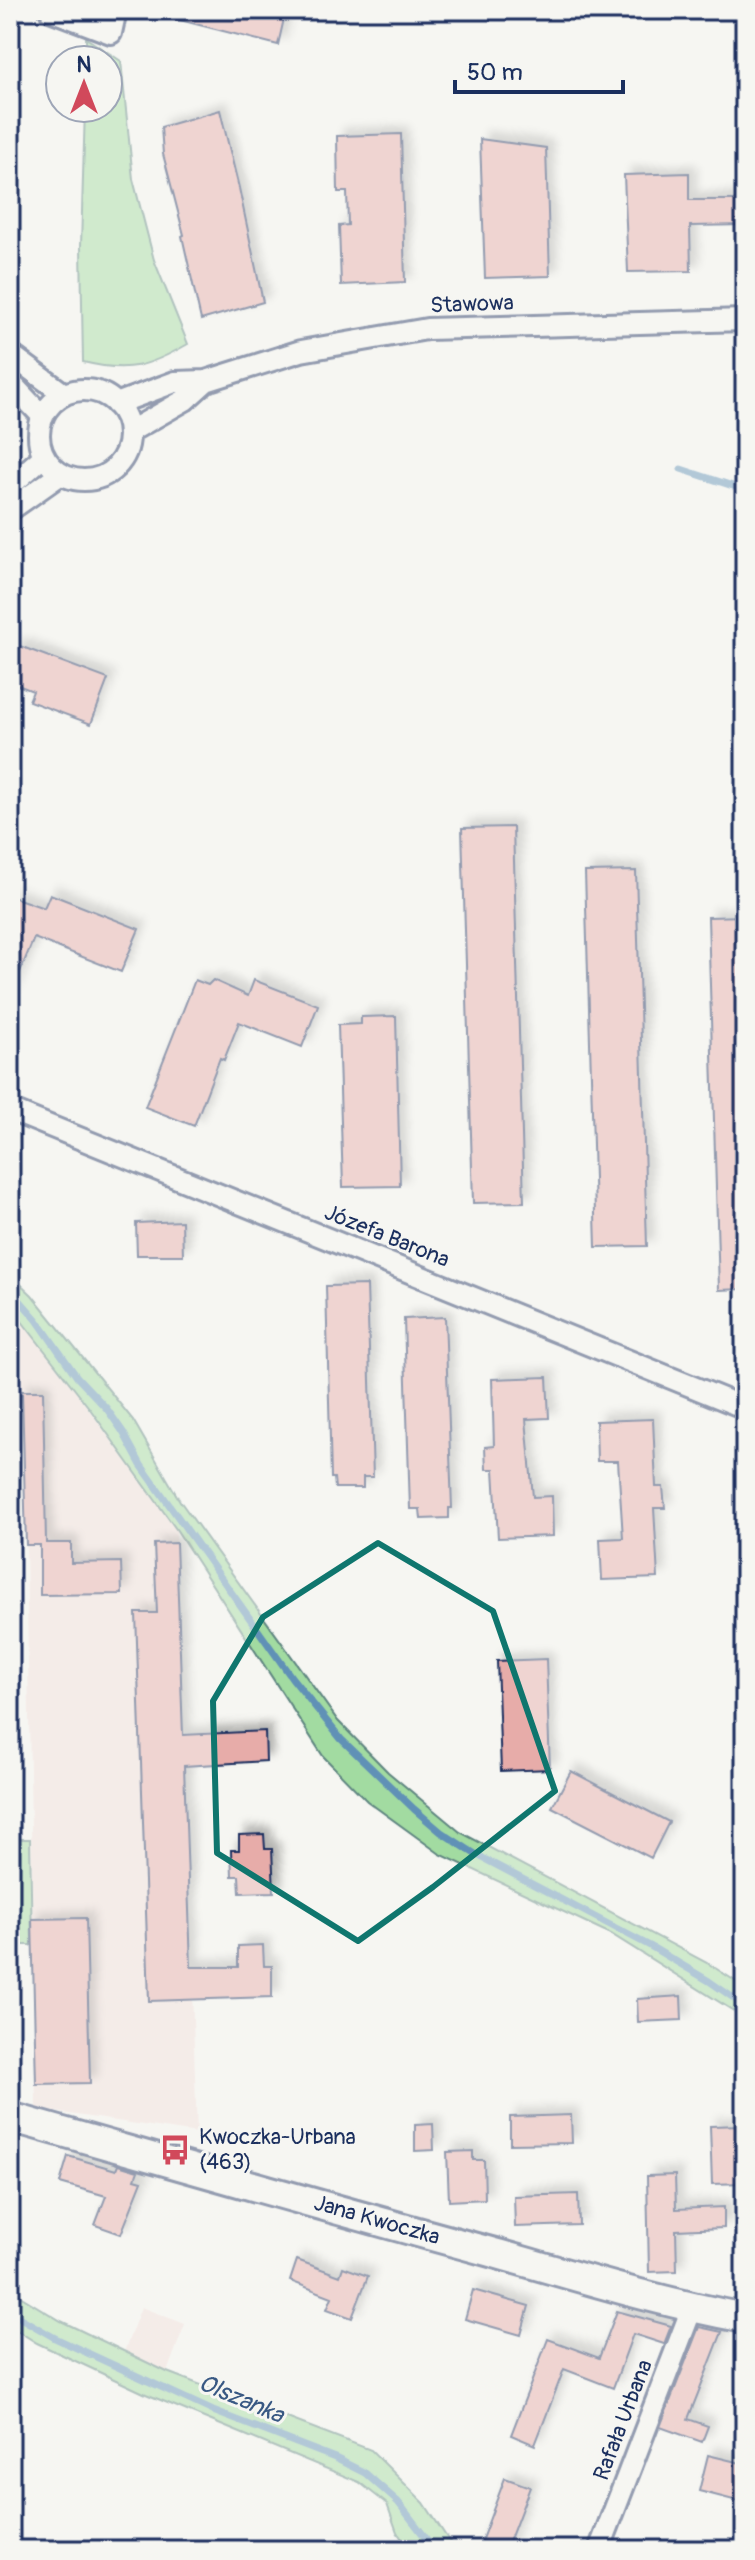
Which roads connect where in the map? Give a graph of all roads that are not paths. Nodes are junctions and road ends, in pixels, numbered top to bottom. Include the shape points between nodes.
1 (50, 10) edge
2 (116, 10) edge
3 (745, 320) edge
4 (10, 354) edge
5 (206, 381) junction
6 (10, 382) edge
7 (64, 394) junction
8 (116, 404) junction
9 (43, 417) junction
10 (129, 432) junction
11 (44, 456) junction
12 (61, 474) junction
13 (10, 486) edge
14 (10, 510) edge
15 (10, 1110) edge
16 (745, 1408) edge
17 (10, 2117) edge
18 (692, 2308) junction
19 (745, 2318) edge
20 (599, 2550) edge

1 - 2 street via 111,33
3 - 5 street, Stawowa via 427,329 301,351
4 - 7 street
5 - 8 street, Stawowa via 175,382
5 - 10 street, Stawowa via 185,400
6 - 9 street
7 - 8 street via 97,392
7 - 9 street
8 - 10 street
9 - 11 street via 39,443
10 - 12 street via 123,458 102,477 74,480
11 - 12 street
11 - 13 street
12 - 14 street
15 - 16 street, Józefa Barona
17 - 18 street, Jana Kwoczka
18 - 19 street, Jana Kwoczka
18 - 20 street, Rafała Urbana

